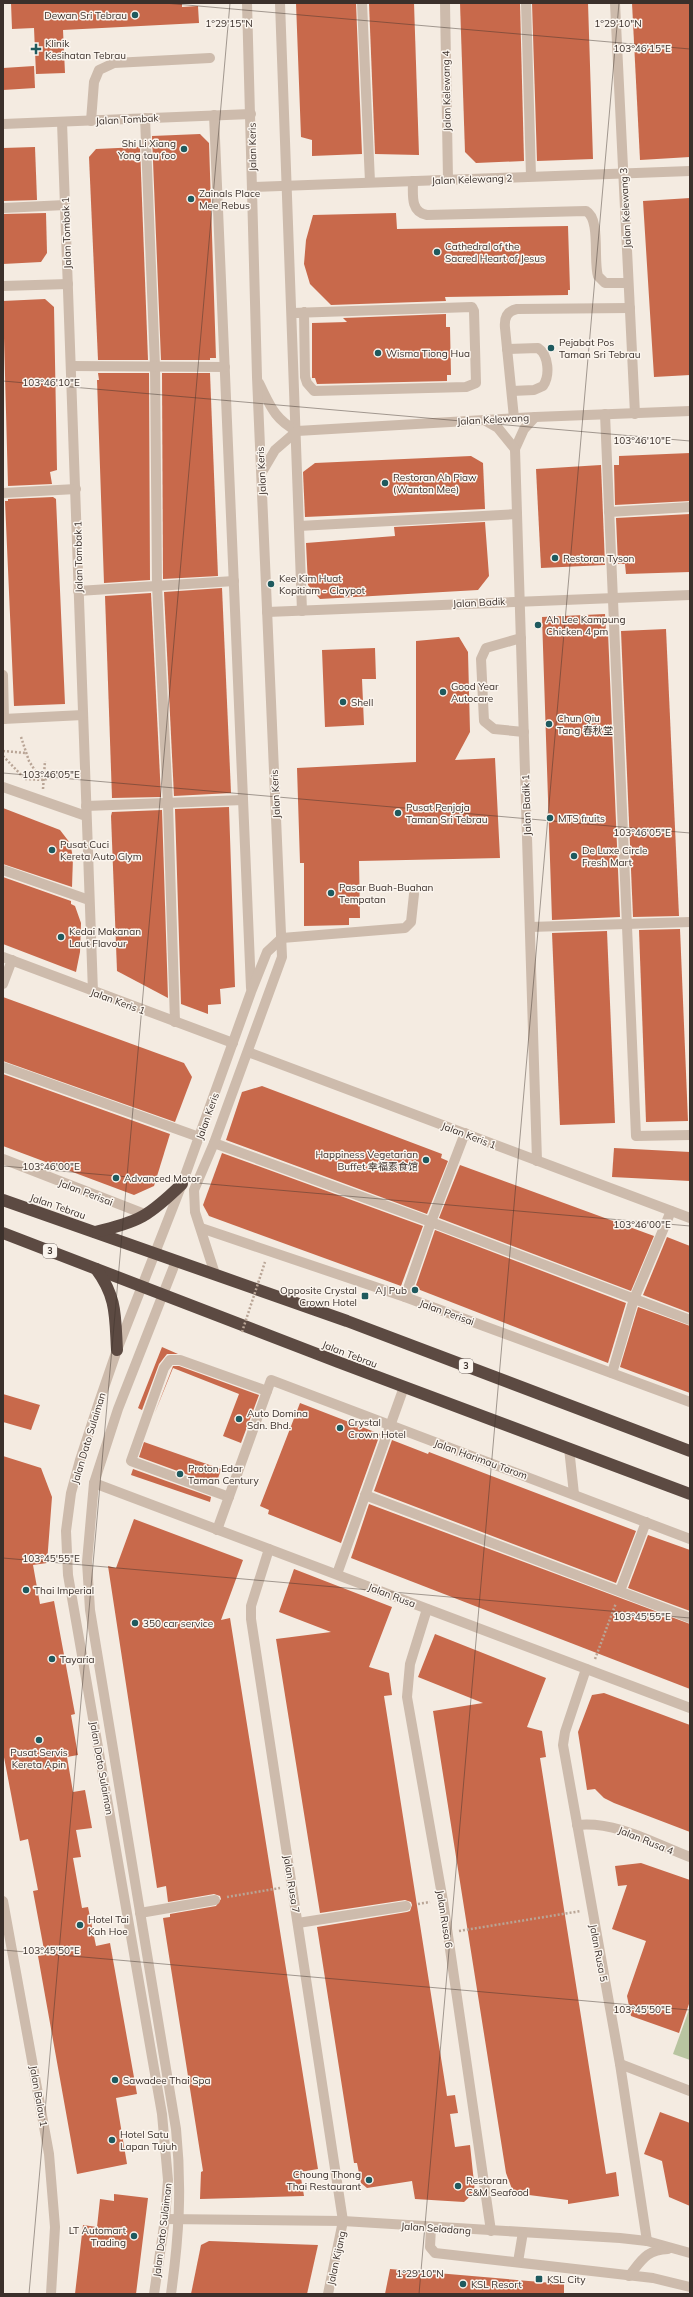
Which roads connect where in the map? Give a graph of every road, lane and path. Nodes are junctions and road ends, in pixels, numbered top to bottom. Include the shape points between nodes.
1 (247, 3) edge
2 (280, 3) edge
3 (362, 3) edge
4 (445, 3) edge
5 (526, 3) edge
6 (615, 3) edge
7 (210, 58) dead end
8 (251, 114) junction
9 (214, 115) junction
10 (144, 118) junction
11 (91, 121) junction
12 (62, 122) junction
13 (3, 124) edge
14 (690, 171) edge
15 (623, 173) junction
16 (531, 176) junction
17 (448, 180) junction
18 (413, 181) junction
19 (370, 182) junction
20 (287, 185) junction
21 (253, 187) junction
22 (65, 205) junction
23 (3, 208) edge
24 (628, 283) junction
25 (68, 284) junction
26 (3, 286) edge
27 (630, 308) junction
28 (304, 312) junction
29 (292, 313) junction
30 (507, 349) junction
31 (72, 366) junction
32 (154, 366) junction
33 (225, 367) junction
34 (257, 377) junction
35 (512, 390) junction
36 (690, 411) edge
37 (605, 414) junction
38 (635, 414) junction
39 (535, 417) junction
40 (514, 418) junction
41 (484, 420) junction
42 (297, 431) junction
43 (515, 449) junction
44 (262, 472) junction
45 (76, 489) junction
46 (3, 493) edge
47 (690, 507) edge
48 (609, 512) junction
49 (517, 514) junction
50 (299, 526) junction
51 (234, 581) junction
52 (157, 585) junction
53 (78, 591) junction
54 (690, 595) edge
55 (612, 597) junction
56 (520, 600) junction
57 (302, 611) junction
58 (267, 612) junction
59 (521, 638) junction
60 (3, 675) edge
61 (82, 715) junction
62 (3, 719) edge
63 (524, 732) junction
64 (21, 737) dead end
65 (3, 751) edge
66 (26, 753) junction
67 (3, 756) edge
68 (45, 761) dead end
69 (59, 774) dead end
70 (43, 780) junction
71 (3, 787) edge
72 (243, 800) junction
73 (43, 801) junction
74 (168, 804) junction
75 (86, 811) junction
76 (3, 870) edge
77 (414, 894) dead end
78 (89, 900) junction
79 (690, 922) edge
80 (627, 924) junction
81 (530, 927) junction
82 (282, 938) junction
83 (7, 958) edge
84 (3, 984) edge
85 (93, 992) junction
86 (251, 992) junction
87 (176, 1022) junction
88 (233, 1043) junction
89 (248, 1052) junction
90 (3, 1067) edge
91 (465, 1133) junction
92 (690, 1136) edge
93 (199, 1137) junction
94 (214, 1143) junction
95 (3, 1159) edge
96 (537, 1161) junction
97 (182, 1184) junction
98 (3, 1200) edge
99 (671, 1211) junction
100 (147, 1215) junction
101 (690, 1218) edge
102 (431, 1222) junction
103 (201, 1228) junction
104 (95, 1232) junction
105 (3, 1233) edge
106 (156, 1253) junction
107 (176, 1260) junction
108 (265, 1262) dead end
109 (96, 1269) junction
110 (215, 1274) junction
111 (143, 1287) junction
112 (162, 1294) junction
113 (405, 1297) junction
114 (634, 1300) junction
115 (690, 1320) edge
116 (242, 1332) dead end
117 (117, 1350) junction
118 (612, 1373) junction
119 (404, 1387) junction
120 (268, 1391) junction
121 (690, 1402) edge
122 (390, 1426) junction
123 (569, 1448) junction
124 (690, 1451) edge
125 (94, 1483) junction
126 (574, 1494) junction
127 (690, 1494) edge
128 (365, 1495) junction
129 (229, 1497) junction
130 (646, 1522) junction
131 (218, 1530) junction
132 (690, 1539) edge
133 (269, 1549) junction
134 (337, 1574) junction
135 (620, 1591) junction
136 (427, 1609) junction
137 (690, 1618) edge
138 (589, 1670) junction
139 (690, 1708) edge
140 (577, 1825) junction
141 (690, 1857) edge
142 (292, 1886) junction
143 (215, 1900) joint
144 (3, 1901) edge
145 (443, 1901) junction
146 (406, 1906) joint
147 (591, 1909) junction
148 (140, 1913) junction
149 (298, 1923) junction
150 (447, 1933) junction
151 (620, 2064) junction
152 (690, 2091) edge
153 (165, 2219) junction
154 (180, 2220) junction
155 (343, 2221) junction
156 (431, 2227) junction
157 (491, 2231) junction
158 (523, 2232) junction
159 (647, 2241) junction
160 (678, 2248) junction
161 (690, 2253) edge
162 (518, 2262) junction
163 (629, 2276) junction
164 (690, 2287) edge
165 (51, 2294) edge
166 (154, 2294) edge
167 (171, 2294) edge
168 (328, 2294) edge

1 - 8 street, Jalan Keris
2 - 20 street
3 - 19 street
4 - 17 street, Jalan Kelewang 4
5 - 16 street
6 - 15 street, Jalan Kelewang 3
7 - 11 street via 114,63 98,70 94,82
8 - 9 street, Jalan Tombak
8 - 21 street, Jalan Keris
9 - 10 street, Jalan Tombak
9 - 33 street
10 - 11 street, Jalan Tombak
10 - 32 street
11 - 12 street, Jalan Tombak
12 - 13 street, Jalan Tombak
12 - 22 street, Jalan Tombak 1
14 - 15 street, Jalan Kelewang 2
15 - 16 street, Jalan Kelewang 2
15 - 24 street, Jalan Kelewang 3
16 - 17 street, Jalan Kelewang 2
17 - 18 street, Jalan Kelewang 2
18 - 19 street, Jalan Kelewang 2
18 - 24 street via 415,208 427,215 586,211 590,213 594,222 598,276 605,283
19 - 20 street, Jalan Kelewang 2
20 - 21 street, Jalan Kelewang 2
20 - 29 street
21 - 34 street, Jalan Keris
22 - 23 street
22 - 25 street, Jalan Tombak 1
24 - 27 street, Jalan Kelewang 3
25 - 26 street
25 - 31 street, Jalan Tombak 1
27 - 30 street via 512,310 508,312 505,322
27 - 38 street, Jalan Kelewang 3
28 - 28 street via 472,307 476,383 466,387 314,391 305,377
28 - 29 street
29 - 42 street
30 - 35 street
30 - 35 street via 538,348 546,359 547,377 543,386 534,390
31 - 32 street
31 - 45 street, Jalan Tombak 1
32 - 33 street
32 - 52 street
33 - 51 street
34 - 42 street via 273,412 284,424
34 - 44 street, Jalan Keris
35 - 40 street
36 - 38 street, Jalan Kelewang
37 - 38 street, Jalan Kelewang
37 - 39 street, Jalan Kelewang
37 - 48 street
39 - 40 street, Jalan Kelewang
39 - 43 street, Jalan Badik 1 via 524,429
40 - 41 street, Jalan Kelewang
41 - 42 street, Jalan Kelewang
41 - 43 street via 498,428
42 - 44 street via 275,450
42 - 50 street
43 - 49 street, Jalan Badik 1
44 - 58 street, Jalan Keris
45 - 46 street
45 - 53 street, Jalan Tombak 1
47 - 48 street
48 - 55 street
49 - 50 street
49 - 56 street, Jalan Badik 1
50 - 57 street
51 - 52 street
51 - 72 street
52 - 53 street
52 - 74 street
53 - 61 street, Jalan Tombak 1
54 - 55 street, Jalan Badik
55 - 56 street, Jalan Badik
55 - 80 street
56 - 57 street, Jalan Badik
56 - 59 street, Jalan Badik 1
57 - 58 street, Jalan Badik
58 - 82 street, Jalan Keris
59 - 63 street, Jalan Badik 1
59 - 63 street via 486,648 480,659 484,721 494,729
60 - 62 street
61 - 62 street
61 - 75 street, Jalan Tombak 1
63 - 81 street, Jalan Badik 1
64 - 66 path
65 - 66 path
66 - 70 path
67 - 70 path via 25,778
68 - 70 path
69 - 70 path
70 - 73 path
71 - 73 street
72 - 74 street
72 - 86 street
73 - 75 street
74 - 75 street
74 - 87 street
75 - 78 street, Jalan Tombak 1
76 - 78 street
77 - 82 street via 411,922 405,928
78 - 85 street, Jalan Tombak 1
79 - 80 street
80 - 81 street
80 - 92 street via 636,1136
81 - 96 street, Jalan Badik 1
82 - 86 street, Jalan Keris via 267,952
82 - 89 street, Jalan Keris via 282,957
83 - 84 street
83 - 85 street, Jalan Keris 1
85 - 87 street, Jalan Keris 1
86 - 88 street, Jalan Keris
87 - 88 street, Jalan Keris 1
88 - 93 street, Jalan Keris
89 - 91 street, Jalan Keris 1
89 - 94 street, Jalan Keris
90 - 93 street
91 - 96 street, Jalan Keris 1
91 - 102 street
93 - 97 street, Jalan Keris
94 - 102 street
94 - 103 street, Jalan Keris via 194,1190 194,1212
95 - 100 street, Jalan Perisai
96 - 99 street, Jalan Keris 1
97 - 100 highway
97 - 106 street, Jalan Keris
98 - 104 highway, Jalan Tebrau / 3
99 - 101 street, Jalan Keris 1
99 - 114 street
100 - 104 highway
102 - 113 street
102 - 114 street
103 - 110 street, Jalan Keris
103 - 113 street, Jalan Perisai
104 - 106 highway, Jalan Tebrau / 3
105 - 109 highway, Jalan Tebrau / 3
106 - 107 highway, Jalan Tebrau / 3
106 - 111 street, Jalan Dato Sulaiman
107 - 110 highway, Jalan Tebrau / 3
107 - 112 street, Jalan Dato Sulaiman
108 - 116 path, bridge
109 - 111 highway, Jalan Tebrau / 3
109 - 117 highway via 107,1284 112,1298
110 - 124 highway, Jalan Tebrau / 3 via 347,1321
111 - 112 highway, Jalan Tebrau / 3
111 - 117 street, Jalan Dato Sulaiman
112 - 119 highway, Jalan Tebrau / 3
112 - 125 street, Jalan Dato Sulaiman via 118,1409
113 - 118 street, Jalan Perisai
114 - 115 street
114 - 118 street
117 - 153 street, Jalan Dato Sulaiman via 73,1487 66,1531 67,1561 162,2114 168,2180
118 - 121 street, Jalan Perisai
119 - 122 street
119 - 123 highway, Jalan Tebrau / 3
120 - 122 street, Jalan Harimau Tarom via 271,1380
120 - 129 street
120 - 129 street via 180,1360 170,1360 164,1368 131,1461
122 - 126 street, Jalan Harimau Tarom
122 - 128 street
123 - 126 street
123 - 127 highway, Jalan Tebrau / 3
125 - 131 street, Jalan Rusa
125 - 148 street, Jalan Dato Sulaiman via 87,1562 90,1610
126 - 130 street, Jalan Harimau Tarom
128 - 134 street
128 - 135 street
129 - 131 street
130 - 132 street, Jalan Harimau Tarom
130 - 135 street
131 - 133 street, Jalan Rusa
133 - 134 street, Jalan Rusa
133 - 142 street, Jalan Rusa 7 via 252,1606 251,1619
134 - 136 street, Jalan Rusa
135 - 137 street
135 - 138 path
136 - 138 street, Jalan Rusa
136 - 145 street, Jalan Rusa 6 via 410,1664 407,1697
138 - 139 street, Jalan Rusa
138 - 140 street, Jalan Rusa 5 via 565,1732 563,1745
140 - 141 street, Jalan Rusa 4 via 614,1827
140 - 147 street, Jalan Rusa 5
142 - 143 path
142 - 149 street, Jalan Rusa 7
143 - 148 street
144 - 165 street, Jalan Balau 1 via 49,2154 55,2227
145 - 146 path
145 - 150 street, Jalan Rusa 6
146 - 149 street
147 - 150 path
147 - 151 street, Jalan Rusa 5
148 - 154 street, Jalan Dato Sulaiman via 176,2123 181,2183
149 - 155 street, Jalan Rusa 7
150 - 157 street, Jalan Rusa 6
151 - 152 street
151 - 159 street, Jalan Rusa 5
153 - 154 street, Jalan Seladang
153 - 166 street, Jalan Dato Sulaiman
154 - 155 street, Jalan Seladang
154 - 167 street, Jalan Dato Sulaiman
155 - 156 street, Jalan Seladang
155 - 168 street, Jalan Kijang
156 - 157 street, Jalan Seladang
156 - 162 street via 430,2247 435,2253
157 - 158 street, Jalan Seladang
158 - 159 street, Jalan Seladang
158 - 162 street
159 - 160 street, Jalan Seladang
160 - 161 street, Jalan Seladang
160 - 163 street via 648,2253
162 - 163 street
163 - 164 street via 653,2278

